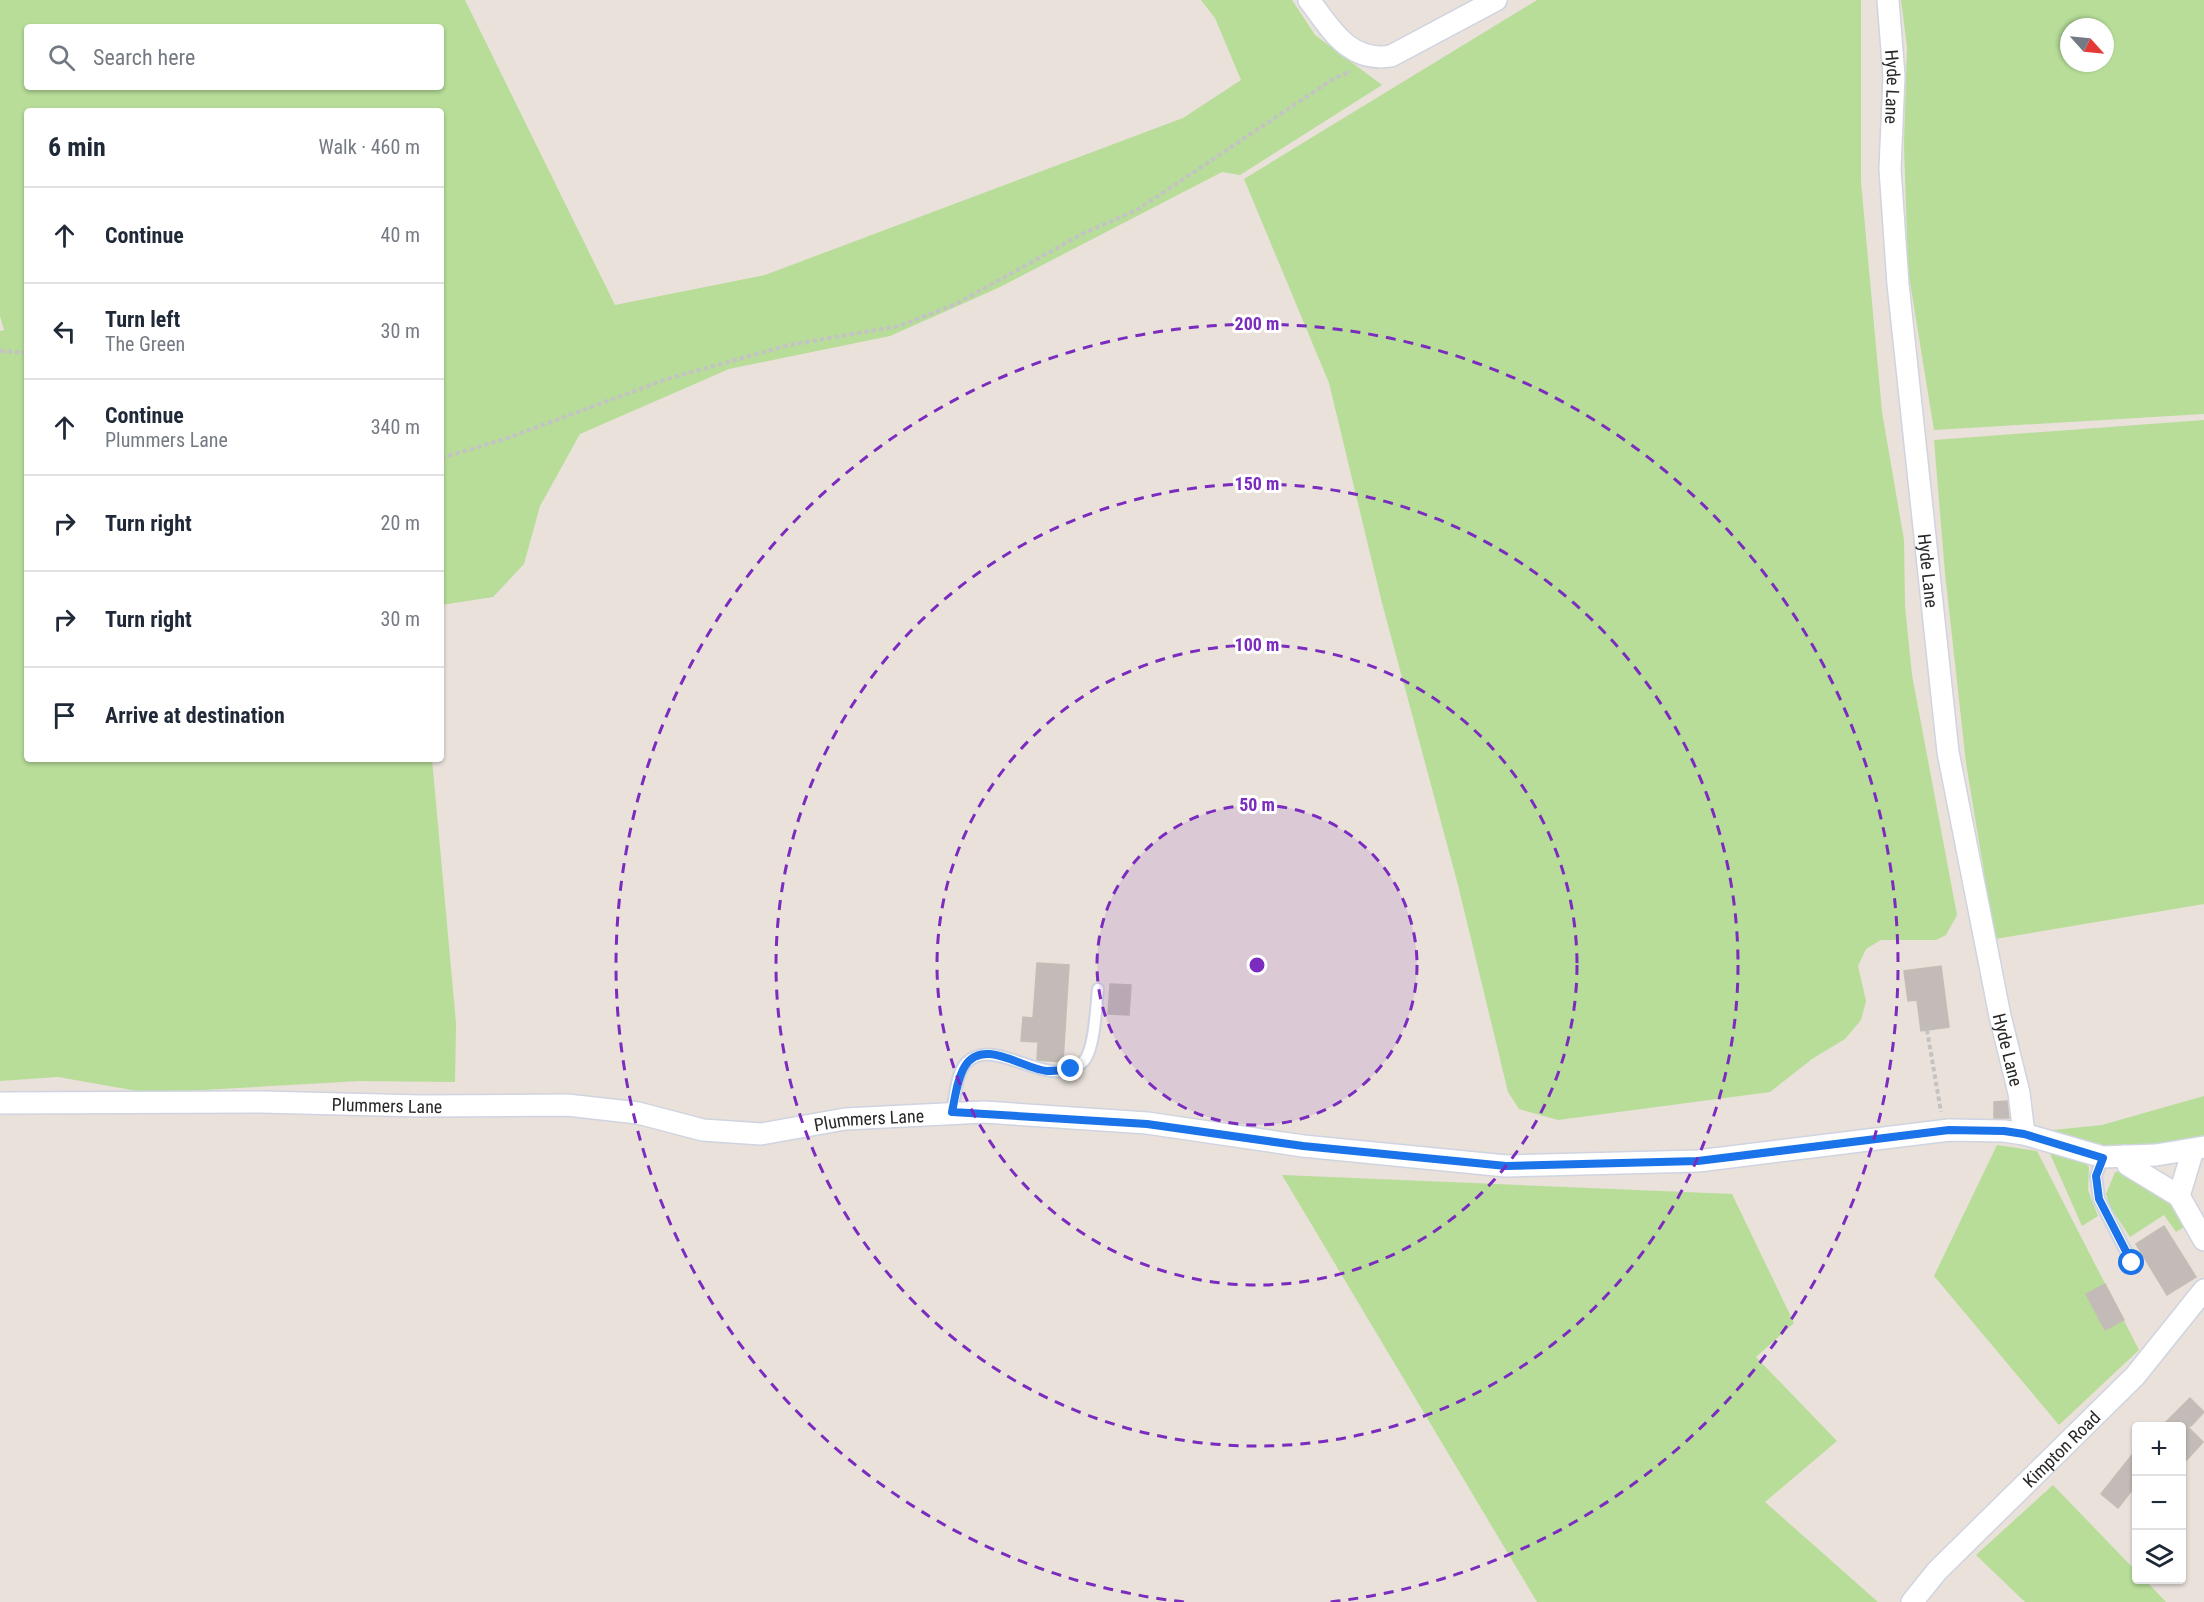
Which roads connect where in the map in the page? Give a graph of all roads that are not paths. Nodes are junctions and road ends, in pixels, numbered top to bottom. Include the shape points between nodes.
1 (1309, 0) edge
2 (1496, 0) edge
3 (1888, 0) edge
4 (1098, 989) dead end
5 (0, 1103) edge
6 (952, 1112) junction
7 (2024, 1134) junction
8 (2198, 1148) edge
9 (2113, 1157) junction
10 (2179, 1196) junction
11 (2204, 1240) edge
12 (2132, 1263) dead end
13 (2204, 1290) edge
14 (1912, 1602) edge

1 - 2 street via 1338,40 1356,53 1378,58 1391,56
3 - 7 street, Hyde Lane via 1894,76 1890,169 1898,284 1948,752
4 - 6 lane via 1093,1037 1085,1060 1071,1069 1047,1071 990,1053 977,1056 961,1073
5 - 6 street, Plummers Lane via 567,1105 638,1113 703,1130 761,1134 845,1119
6 - 7 street, Plummers Lane via 1147,1124 1303,1146 1506,1166 1698,1161 1949,1130
7 - 9 street, Plummers Lane
8 - 9 street
8 - 10 street
9 - 10 street
9 - 12 lane via 2096,1176 2099,1199
10 - 11 street
13 - 14 street, Kimpton Road via 2135,1376 1937,1571

